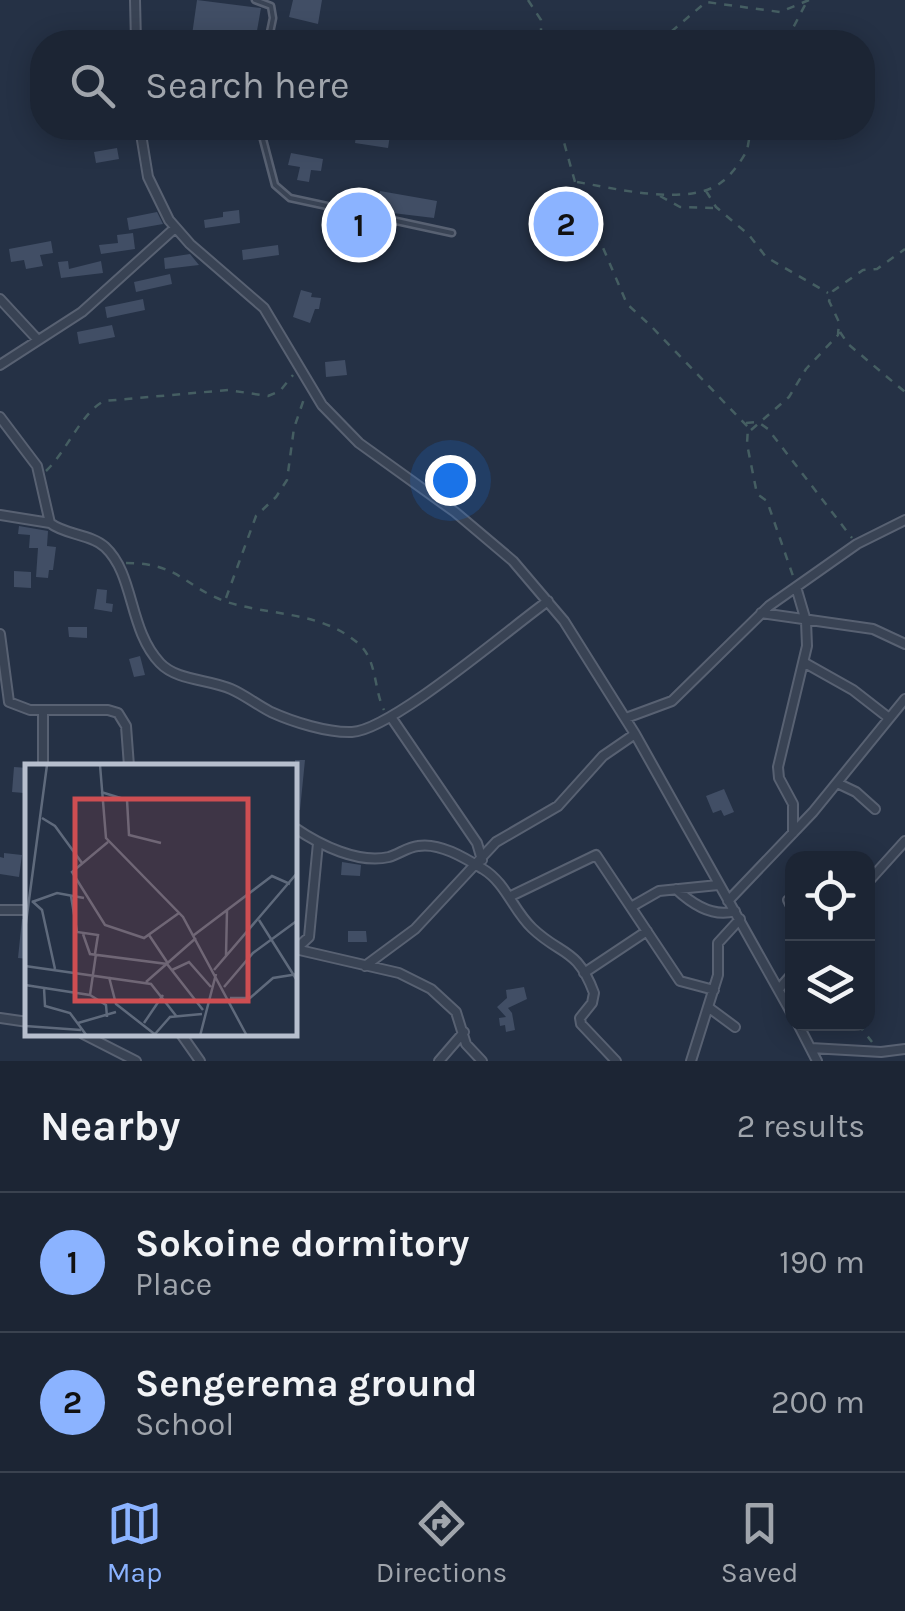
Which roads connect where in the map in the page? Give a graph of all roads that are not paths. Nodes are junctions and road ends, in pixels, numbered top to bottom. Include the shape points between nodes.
1 (135, 0) edge
2 (255, 0) edge
3 (136, 30) edge
4 (270, 30) edge
5 (142, 140) edge
6 (263, 140) edge
7 (174, 228) junction
8 (452, 233) dead end
9 (0, 299) edge
10 (38, 340) junction
11 (0, 365) edge
12 (0, 417) edge
13 (0, 515) edge
14 (905, 520) edge
15 (50, 523) junction
16 (796, 586) junction
17 (548, 601) junction
18 (761, 613) junction
19 (806, 621) junction
20 (0, 634) edge
21 (905, 644) edge
22 (804, 663) junction
23 (905, 699) edge
24 (43, 711) junction
25 (390, 717) junction
26 (626, 718) junction
27 (889, 718) junction
28 (635, 734) junction
29 (43, 764) edge
30 (129, 764) edge
31 (837, 783) junction
32 (875, 809) dead end
33 (298, 830) edge
34 (793, 834) junction
35 (905, 842) edge
36 (318, 843) junction
37 (482, 856) junction
38 (479, 867) junction
39 (875, 874) edge
40 (718, 886) junction
41 (676, 889) junction
42 (509, 897) junction
43 (728, 901) junction
44 (631, 907) junction
45 (738, 915) junction
46 (647, 931) junction
47 (298, 947) edge
48 (298, 950) edge
49 (364, 966) junction
50 (584, 973) junction
51 (785, 983) edge
52 (780, 989) junction
53 (714, 990) junction
54 (785, 999) edge
55 (708, 1006) junction
56 (0, 1018) edge
57 (25, 1022) edge
58 (735, 1027) dead end
59 (802, 1031) edge
60 (464, 1032) junction
61 (87, 1036) edge
62 (182, 1036) edge
63 (810, 1048) junction
64 (905, 1049) edge
65 (136, 1061) edge
66 (200, 1061) edge
67 (439, 1061) edge
68 (482, 1061) edge
69 (616, 1061) edge
70 (691, 1061) edge
71 (818, 1061) edge

1 - 3 street
2 - 4 lane via 271,6
5 - 7 street via 148,176
6 - 8 lane via 275,185 290,198
7 - 10 street via 82,312
7 - 17 street via 264,308 322,405 359,443 470,524
9 - 10 street
10 - 11 street
12 - 15 street via 41,475
13 - 15 street
14 - 16 street
15 - 25 street via 110,552 141,638 164,668 338,730 360,731
16 - 18 street
16 - 19 street
17 - 25 street
17 - 26 street
18 - 19 street
18 - 26 street via 672,701
19 - 21 street via 873,629
19 - 22 street
20 - 24 street via 6,697 15,706
22 - 27 street
22 - 34 street via 778,767 793,804
23 - 27 street
24 - 29 street
24 - 30 street via 118,712
25 - 37 street
26 - 28 street
27 - 31 street
28 - 37 street via 603,756 558,806
28 - 40 street
31 - 32 street
31 - 34 street
33 - 36 street
34 - 43 street
35 - 39 street
36 - 38 street via 385,857 430,846
36 - 47 street via 309,937
37 - 38 street
38 - 42 street
38 - 49 street via 415,930
40 - 41 street
40 - 43 street
41 - 44 street via 659,890
41 - 45 street via 694,904
42 - 44 street via 594,855
42 - 50 street via 533,930 571,954
43 - 45 street
44 - 46 street
45 - 52 street
45 - 53 street via 719,938
46 - 50 street
46 - 53 street via 680,981
48 - 49 street
49 - 60 street via 431,988 456,1012
50 - 69 street via 594,998 581,1024
51 - 52 street
52 - 54 street
53 - 55 street
55 - 58 street
55 - 70 street
56 - 57 street
59 - 63 street
60 - 67 street
60 - 68 street
61 - 65 street
62 - 66 street
63 - 64 street
63 - 71 street

